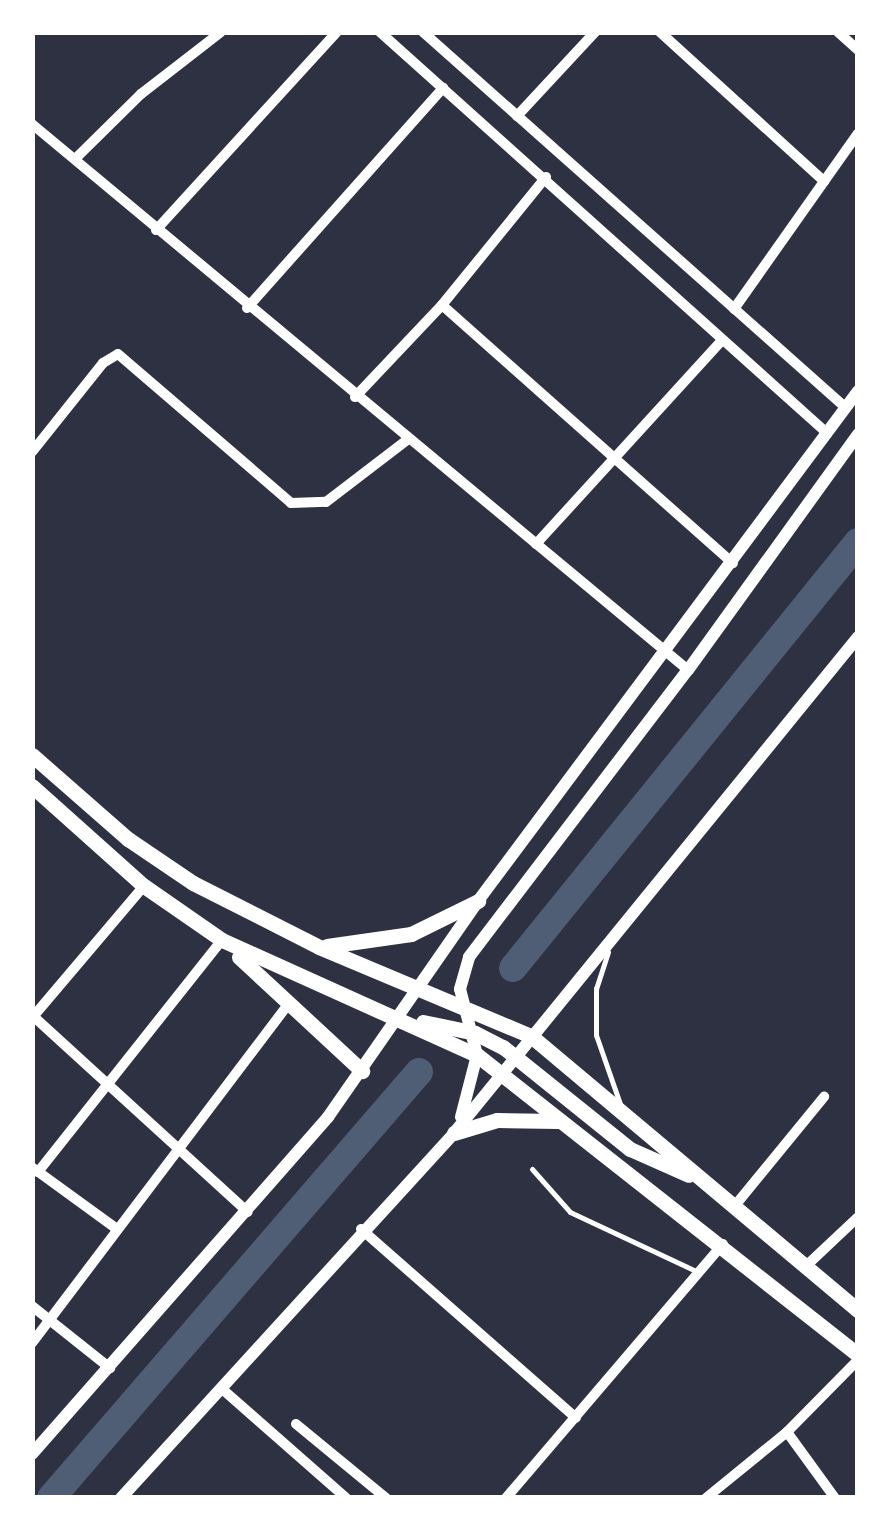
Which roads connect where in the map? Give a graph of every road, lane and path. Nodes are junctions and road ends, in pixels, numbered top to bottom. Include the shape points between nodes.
1 (221, 32) edge
2 (337, 32) edge
3 (380, 32) edge
4 (423, 32) edge
5 (660, 32) edge
6 (838, 32) edge
7 (591, 34) edge
8 (858, 50) edge
9 (442, 88) junction
10 (517, 116) junction
11 (32, 124) edge
12 (858, 132) edge
13 (75, 159) junction
14 (546, 177) junction
15 (824, 181) junction
16 (156, 230) junction
17 (442, 305) junction
18 (247, 308) junction
19 (734, 309) junction
20 (722, 340) junction
21 (858, 391) edge
22 (355, 397) junction
23 (846, 408) junction
24 (32, 428) edge
25 (828, 433) junction
26 (858, 434) edge
27 (44, 438) junction
28 (407, 440) junction
29 (32, 452) edge
30 (617, 459) junction
31 (536, 544) junction
32 (733, 562) junction
33 (858, 637) edge
34 (668, 653) junction
35 (688, 670) junction
36 (32, 755) edge
37 (33, 789) edge
38 (144, 886) junction
39 (478, 900) junction
40 (618, 932) junction
41 (222, 940) junction
42 (319, 947) junction
43 (423, 986) junction
44 (289, 1003) junction
45 (464, 1004) junction
46 (33, 1016) edge
47 (402, 1018) junction
48 (474, 1032) junction
49 (531, 1036) junction
50 (477, 1055) junction
51 (516, 1055) junction
52 (362, 1071) junction
53 (500, 1074) junction
54 (106, 1082) junction
55 (824, 1097) dead end
56 (630, 1120) junction
57 (560, 1121) junction
58 (454, 1132) junction
59 (179, 1146) junction
60 (532, 1169) dead end
61 (35, 1170) edge
62 (693, 1176) junction
63 (733, 1208) junction
64 (249, 1213) junction
65 (858, 1217) edge
66 (360, 1229) junction
67 (117, 1230) junction
68 (722, 1244) junction
69 (806, 1266) junction
70 (699, 1272) junction
71 (32, 1306) edge
72 (857, 1309) edge
73 (50, 1320) junction
74 (32, 1343) edge
75 (858, 1358) edge
76 (110, 1368) junction
77 (221, 1388) junction
78 (576, 1418) junction
79 (296, 1424) dead end
80 (787, 1432) junction
81 (35, 1447) edge
82 (121, 1498) edge
83 (346, 1498) edge
84 (386, 1498) edge
85 (506, 1498) edge
86 (706, 1498) edge
87 (836, 1498) edge

1 - 13 street via 141,94
2 - 16 street
3 - 9 street
4 - 10 street
5 - 15 street
6 - 8 street
7 - 10 street
9 - 14 street
9 - 18 street
10 - 19 street
11 - 13 street
12 - 15 street
13 - 16 street
14 - 17 street
14 - 20 street
15 - 19 street
16 - 18 street
17 - 22 street
17 - 30 street
18 - 22 street
19 - 23 street
20 - 25 street
20 - 30 street
21 - 23 street
22 - 28 street
23 - 25 street
24 - 27 street
25 - 32 street
26 - 35 street
27 - 28 street via 118,354 292,503 326,502
27 - 29 street
28 - 31 street
30 - 31 street
30 - 32 street
31 - 34 street
32 - 34 street
33 - 40 street
34 - 35 street
34 - 39 street
35 - 45 street via 476,946 461,975
36 - 42 main road via 128,838 193,883
37 - 38 main road
38 - 41 main road
38 - 46 street
39 - 42 main road via 411,934
39 - 43 street
40 - 49 street
40 - 56 lane via 596,988 596,1035
41 - 44 main road
41 - 47 main road via 300,981
41 - 54 street
42 - 43 main road
43 - 45 main road
43 - 47 street
44 - 52 main road
44 - 59 street
45 - 48 street
45 - 49 main road
46 - 54 street
47 - 48 main road
47 - 50 main road
47 - 52 street
48 - 50 street
48 - 51 main road
49 - 51 street
49 - 56 main road
50 - 53 main road
50 - 58 street
51 - 53 street
51 - 62 main road via 630,1149
52 - 64 street
53 - 57 main road
53 - 58 street
54 - 59 street
54 - 61 street
55 - 63 street
56 - 62 main road
57 - 58 main road via 497,1120
57 - 68 main road
58 - 66 street
59 - 64 street
59 - 67 street
60 - 70 lane via 570,1212
61 - 67 street
62 - 63 main road
63 - 69 main road
64 - 76 street
65 - 69 street
66 - 77 street
66 - 78 street
67 - 73 street
68 - 70 street
68 - 75 main road
69 - 72 main road
70 - 78 street
71 - 73 street
73 - 74 street
73 - 76 street
75 - 80 street
76 - 81 street
77 - 82 street
77 - 83 street
78 - 85 street
79 - 84 street
80 - 86 street
80 - 87 street

